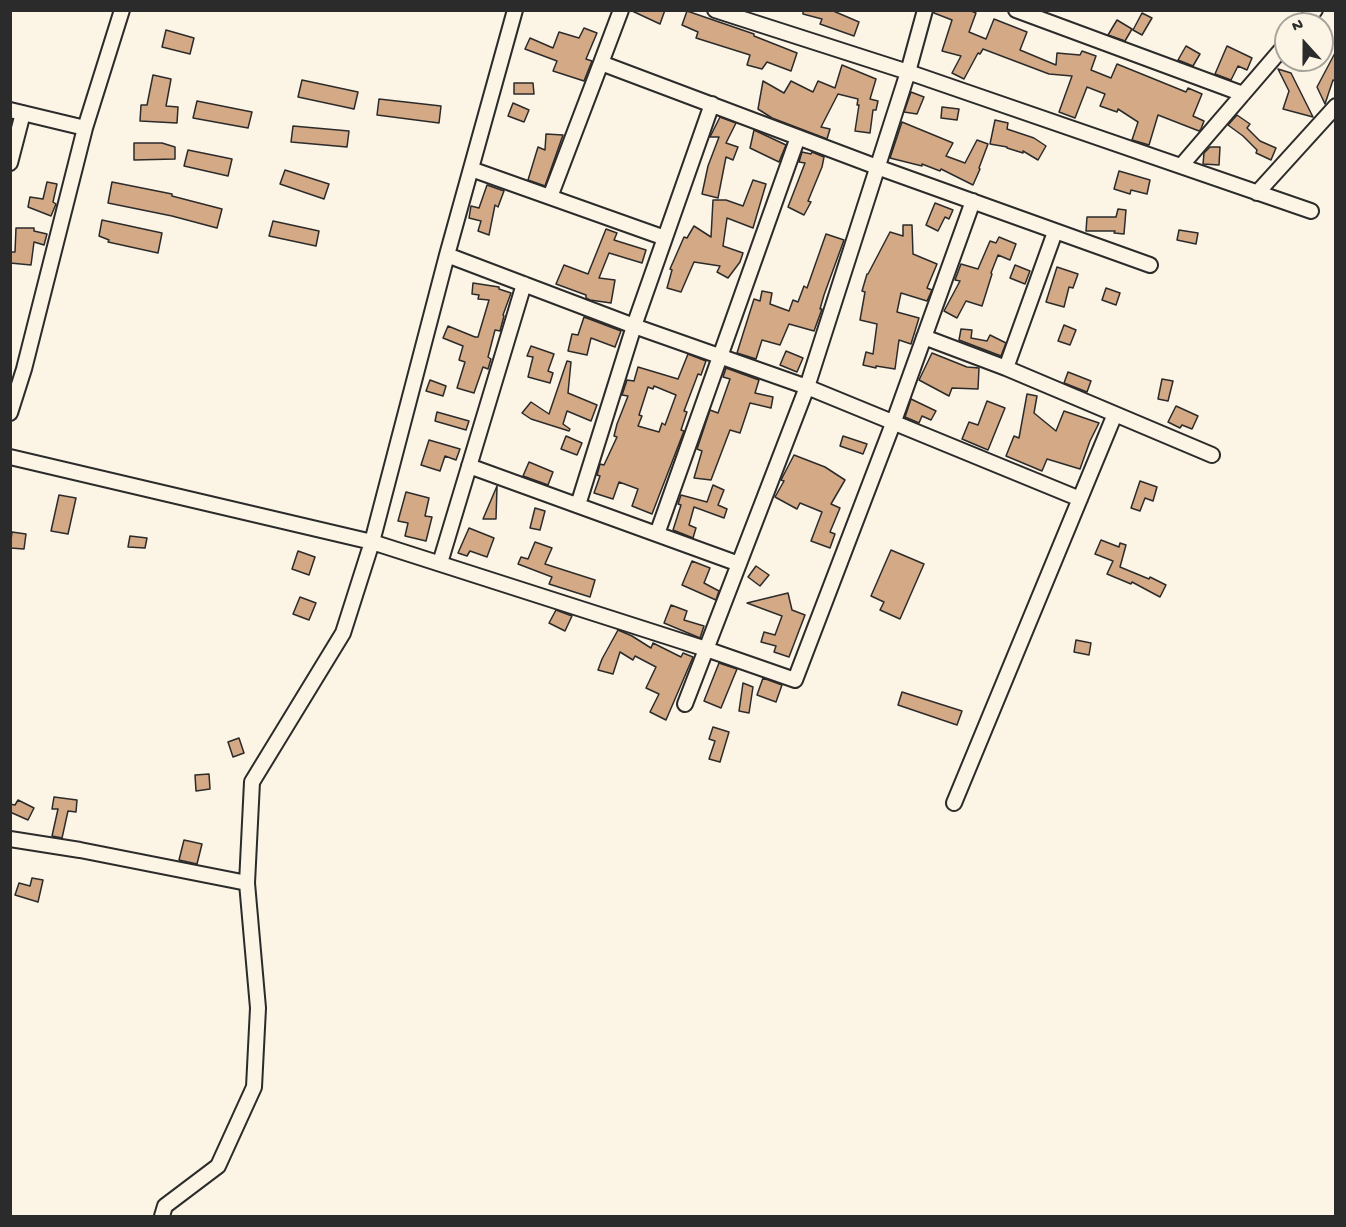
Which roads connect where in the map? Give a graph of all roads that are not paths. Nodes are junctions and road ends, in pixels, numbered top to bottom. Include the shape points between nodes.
1 (122, 10) edge
2 (515, 10) edge
3 (621, 10) edge
4 (715, 10) edge
5 (925, 10) edge
6 (1016, 10) edge
7 (1274, 58) edge
8 (601, 63) junction
9 (908, 72) junction
10 (1243, 94) junction
11 (712, 104) junction
12 (1335, 106) edge
13 (17, 112) edge
14 (1330, 121) edge
15 (85, 128) junction
16 (798, 137) junction
17 (10, 163) edge
18 (1180, 166) junction
19 (876, 167) junction
20 (471, 169) junction
21 (1257, 192) junction
22 (550, 198) junction
23 (973, 201) junction
24 (1311, 211) dead end
25 (1055, 232) junction
26 (665, 238) junction
27 (447, 255) junction
28 (1150, 265) dead end
29 (524, 284) junction
30 (634, 326) junction
31 (924, 337) junction
32 (721, 357) junction
33 (17, 367) edge
34 (1006, 368) junction
35 (807, 387) junction
36 (10, 413) edge
37 (1115, 414) junction
38 (894, 422) junction
39 (1212, 455) dead end
40 (10, 457) edge
41 (469, 466) junction
42 (1080, 499) junction
43 (578, 505) junction
44 (657, 534) junction
45 (372, 542) junction
46 (440, 563) junction
47 (739, 564) junction
48 (706, 649) junction
49 (685, 704) dead end
50 (954, 803) dead end
51 (10, 839) edge
52 (247, 883) junction
53 (162, 1216) edge

1 - 15 street
2 - 20 street
3 - 8 street
4 - 9 street
5 - 9 street
6 - 10 street
7 - 10 street
8 - 11 street
8 - 22 street
9 - 18 street
9 - 19 street
10 - 18 street
11 - 16 street
11 - 26 street
12 - 14 street
13 - 15 street
13 - 17 street
14 - 21 street
15 - 33 street
16 - 19 street
16 - 32 street
18 - 21 street
19 - 23 street
19 - 35 street
20 - 22 street
20 - 27 street
21 - 24 street
22 - 26 street
23 - 25 street
23 - 31 street
25 - 28 street
25 - 34 street
26 - 30 street
27 - 29 street
27 - 45 street
29 - 30 street
29 - 41 street
30 - 32 street
30 - 43 street
31 - 34 street
31 - 38 street
32 - 35 street
32 - 44 street
33 - 36 street
34 - 37 street
35 - 38 street
35 - 47 street
37 - 39 street
37 - 42 street
38 - 42 street
38 - 48 street via 795,680
40 - 45 street
41 - 43 street
41 - 46 street
42 - 50 street
43 - 44 street
44 - 47 street
45 - 46 street
45 - 52 street via 343,633 252,782
46 - 48 street
47 - 48 street
48 - 49 street
51 - 52 street
52 - 53 street via 258,1008 254,1087 218,1166 165,1206

